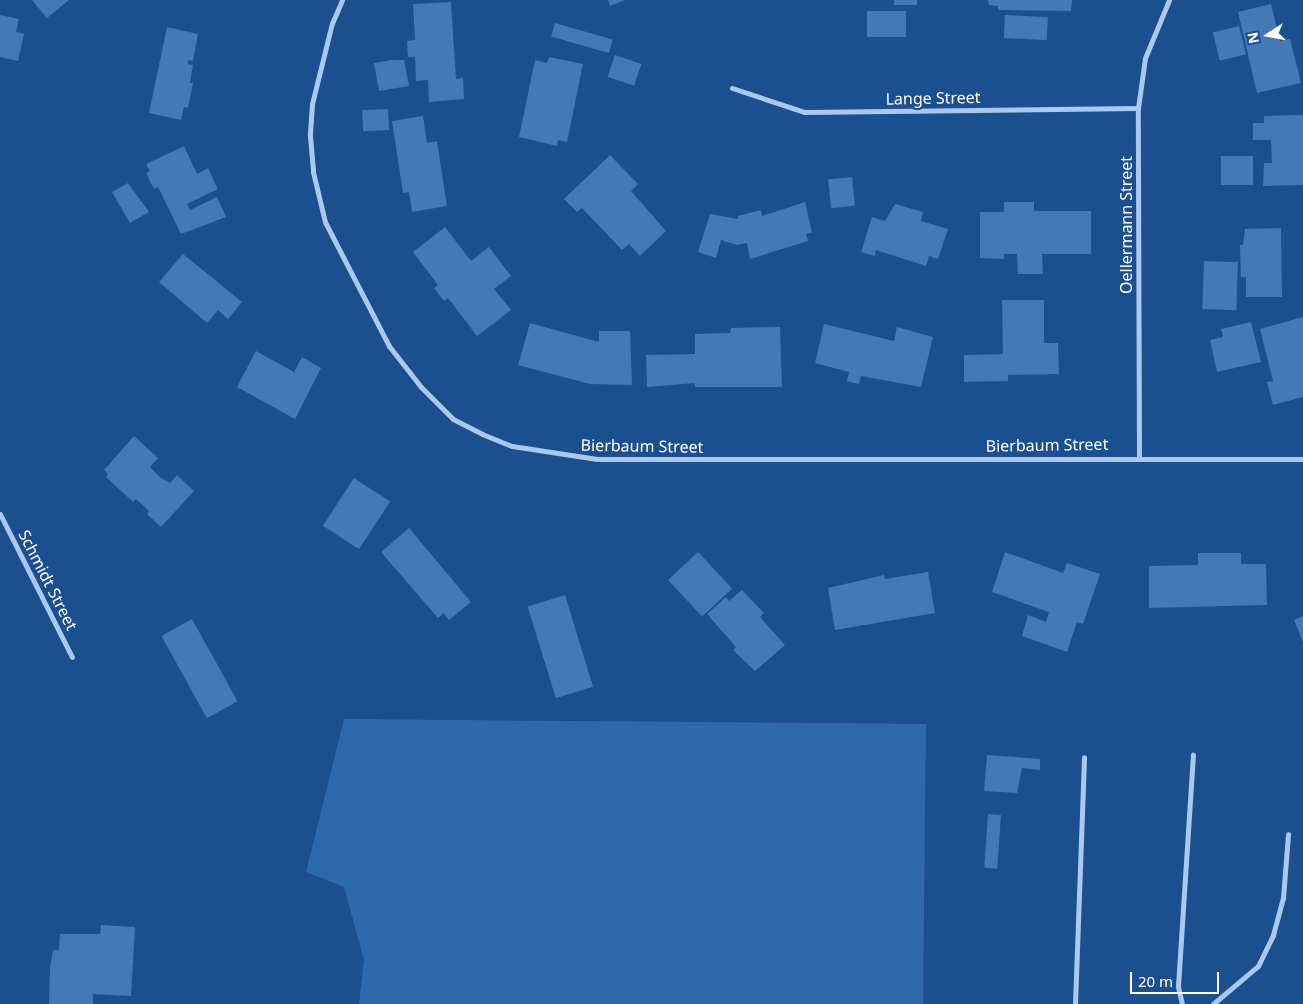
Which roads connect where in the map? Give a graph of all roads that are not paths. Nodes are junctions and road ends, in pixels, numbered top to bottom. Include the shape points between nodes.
1 (342, 0) edge
2 (1169, 0) edge
3 (732, 88) dead end
4 (1138, 108) junction
5 (1139, 456) junction
6 (1303, 459) edge
7 (0, 514) edge
8 (72, 657) dead end
9 (1193, 754) dead end
10 (1084, 757) dead end
11 (1288, 834) dead end
12 (1075, 1004) edge
13 (1182, 1004) edge
14 (1213, 1004) edge

1 - 5 street, Bierbaum Street via 332,23 312,104 313,172 325,222 389,346 421,387 453,418 512,446 597,459 811,461
2 - 4 street, Oellermann Street via 1145,58
3 - 4 street, Lange Street via 804,112
4 - 5 street, Oellermann Street
5 - 6 street, Bierbaum Street
7 - 8 street, Schmidt Street
9 - 13 street via 1178,986
10 - 12 street
11 - 14 street via 1284,898 1273,935 1258,966

